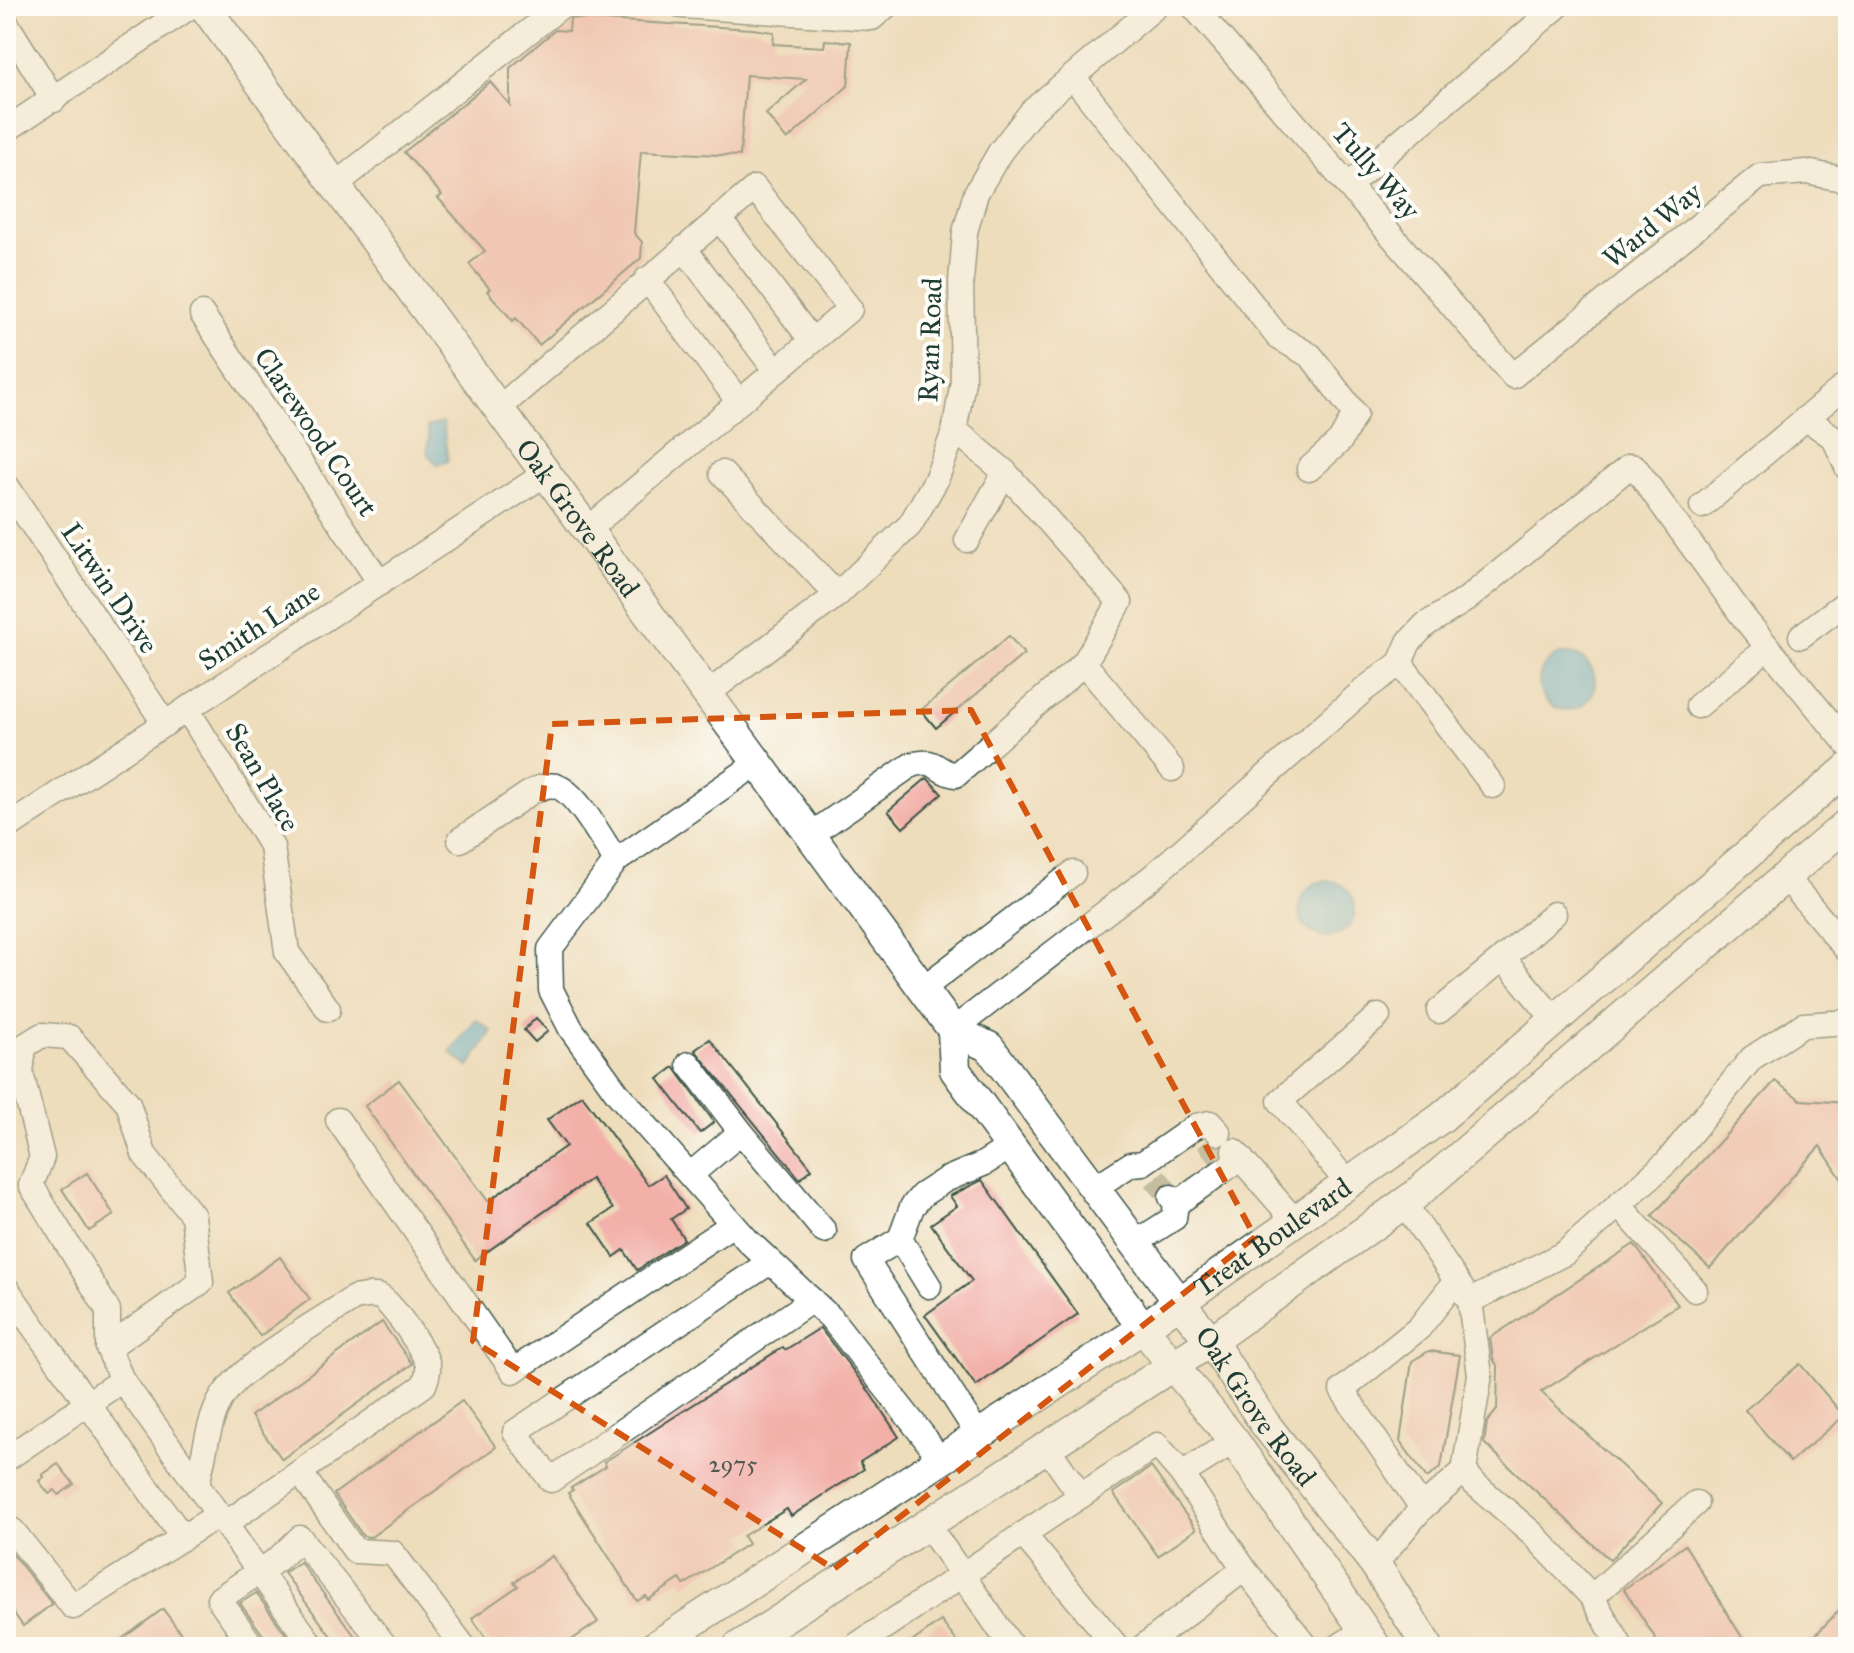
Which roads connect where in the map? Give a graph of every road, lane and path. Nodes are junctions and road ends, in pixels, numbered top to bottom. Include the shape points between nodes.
1 (191, 6) edge
2 (204, 6) edge
3 (561, 6) edge
4 (682, 6) edge
5 (886, 6) edge
6 (1156, 6) edge
7 (1193, 6) edge
8 (1558, 6) edge
9 (779, 9) edge
10 (6, 23) edge
11 (1073, 77) junction
12 (54, 100) junction
13 (6, 130) edge
14 (1848, 180) edge
15 (335, 185) junction
16 (1349, 185) junction
17 (719, 218) junction
18 (684, 248) junction
19 (647, 279) junction
20 (202, 314) dead end
21 (812, 341) junction
22 (776, 371) junction
23 (1513, 376) joint
24 (1848, 383) edge
25 (739, 402) junction
26 (498, 409) junction
27 (1806, 418) junction
28 (955, 430) junction
29 (1309, 469) dead end
30 (1848, 469) edge
31 (1005, 472) junction
32 (722, 473) dead end
33 (545, 474) junction
34 (6, 485) edge
35 (1702, 506) dead end
36 (587, 530) junction
37 (967, 540) dead end
38 (380, 583) junction
39 (837, 595) junction
40 (1848, 601) edge
41 (1801, 636) dead end
42 (1767, 648) junction
43 (1084, 663) junction
44 (1400, 663) junction
45 (707, 694) junction
46 (1698, 706) dead end
47 (187, 709) junction
48 (165, 724) junction
49 (1848, 745) edge
50 (756, 764) junction
51 (1848, 768) edge
52 (1172, 769) dead end
53 (1493, 786) dead end
54 (1848, 823) edge
55 (6, 828) edge
56 (809, 836) junction
57 (460, 840) dead end
58 (616, 861) junction
59 (1073, 873) dead end
60 (1785, 876) junction
61 (1554, 914) dead end
62 (1848, 951) edge
63 (1503, 958) junction
64 (922, 989) junction
65 (328, 1009) dead end
66 (1439, 1011) dead end
67 (1378, 1016) dead end
68 (1555, 1020) junction
69 (1848, 1022) edge
70 (953, 1030) junction
71 (689, 1064) dead end
72 (338, 1120) dead end
73 (741, 1132) junction
74 (1010, 1147) junction
75 (1221, 1148) junction
76 (690, 1175) junction
77 (1168, 1181) junction
78 (1347, 1182) junction
79 (1094, 1188) junction
80 (1404, 1203) junction
81 (1619, 1205) junction
82 (1294, 1220) junction
83 (733, 1224) junction
84 (824, 1231) dead end
85 (900, 1239) junction
86 (1135, 1243) junction
87 (770, 1262) junction
88 (929, 1286) dead end
89 (6, 1288) edge
90 (1695, 1290) dead end
91 (1463, 1291) junction
92 (812, 1300) junction
93 (1179, 1302) junction
94 (1143, 1328) junction
95 (1211, 1341) junction
96 (108, 1348) junction
97 (1174, 1365) junction
98 (122, 1380) junction
99 (87, 1403) junction
100 (979, 1436) junction
101 (1234, 1441) junction
102 (1046, 1446) junction
103 (6, 1459) edge
104 (940, 1461) junction
105 (1464, 1471) junction
106 (300, 1472) junction
107 (1182, 1474) junction
108 (197, 1485) junction
109 (1081, 1496) junction
110 (1696, 1503) dead end
111 (1422, 1508) junction
112 (222, 1519) junction
113 (927, 1524) junction
114 (6, 1527) edge
115 (1023, 1534) junction
116 (183, 1538) junction
117 (1375, 1564) junction
118 (1244, 1569) junction
119 (259, 1571) junction
120 (962, 1575) junction
121 (1592, 1597) junction
122 (766, 1638) edge
123 (1370, 1638) edge
124 (253, 1647) edge
125 (313, 1647) edge
126 (386, 1647) edge
127 (464, 1647) edge
128 (654, 1647) edge
129 (738, 1647) edge
130 (854, 1647) edge
131 (1012, 1647) edge
132 (1117, 1647) edge
133 (1143, 1647) edge
134 (1307, 1647) edge
135 (1338, 1647) edge
136 (1428, 1647) edge
137 (1621, 1647) edge

1 - 12 street
2 - 15 main road, Oak Grove Road
3 - 15 street
4 - 9 street
5 - 9 street via 872,18
6 - 11 street, Ryan Road
7 - 16 street, Tully Way
8 - 16 street
10 - 12 street
11 - 28 street, Ryan Road via 1032,111 976,193 965,232 963,381
11 - 29 street via 1278,337 1311,356 1355,414 1340,441
12 - 13 street
14 - 23 street, Ward Way via 1806,172 1760,176
15 - 26 main road, Oak Grove Road
16 - 23 street, Tully Way
17 - 18 street
17 - 21 street
17 - 21 street via 755,188 850,309
18 - 19 street
18 - 22 street
19 - 25 street
19 - 26 street
20 - 38 street, Clarewood Court
21 - 22 street
22 - 25 street
24 - 27 street
25 - 36 street
26 - 33 main road, Oak Grove Road
27 - 30 street via 1834,438
27 - 35 street
28 - 31 street
28 - 39 street, Ryan Road via 936,480 910,525
31 - 37 street
31 - 43 street via 1120,602
32 - 39 street
33 - 36 main road, Oak Grove Road
33 - 38 street, Smith Lane
34 - 48 street, Litwin Drive
36 - 45 main road, Oak Grove Road
38 - 47 street, Smith Lane
39 - 45 street, Ryan Road
40 - 41 street
42 - 44 street via 1630,466 1467,599 1425,625 1409,642
42 - 46 street
42 - 49 street
43 - 52 street
43 - 56 street via 956,775 925,761 911,765
44 - 53 street
44 - 70 street via 1153,876
45 - 50 main road, Oak Grove Road
47 - 48 street, Smith Lane
47 - 65 street, Sean Place via 272,847 287,952
48 - 55 street, Smith Lane
50 - 56 main road, Oak Grove Road
50 - 58 street
51 - 68 main road, Treat Boulevard
54 - 60 main road, Treat Boulevard
56 - 64 main road, Oak Grove Road
57 - 58 street via 531,792 557,786 581,808
58 - 76 street via 550,949 551,990 571,1029 618,1094
59 - 64 street
60 - 62 street
60 - 80 main road, Treat Boulevard
61 - 63 street
63 - 66 street
63 - 68 street
64 - 70 main road, Oak Grove Road
67 - 78 street via 1280,1101
68 - 78 main road, Treat Boulevard via 1441,1118
69 - 81 street via 1803,1025 1752,1058 1667,1162
70 - 74 main road, Oak Grove Road via 955,1070
70 - 79 main road, Oak Grove Road via 989,1047
71 - 73 street
72 - 83 street via 513,1371
73 - 76 street
73 - 84 street
74 - 85 street via 922,1195
74 - 94 main road, Oak Grove Road
75 - 77 street
75 - 77 street
75 - 82 street
76 - 83 street
77 - 79 street via 1131,1164
77 - 86 street via 1174,1218
78 - 82 main road, Treat Boulevard
79 - 86 main road, Oak Grove Road
80 - 91 street
80 - 95 main road, Treat Boulevard
81 - 90 street
81 - 91 street via 1565,1253
82 - 93 main road, Treat Boulevard
83 - 87 street
85 - 88 street
85 - 100 street via 866,1260
86 - 93 main road, Oak Grove Road
87 - 92 street
87 - 92 street via 515,1432 551,1480
89 - 99 street
91 - 105 street via 1480,1375
91 - 111 street via 1342,1390
92 - 104 street
93 - 94 main road, Treat Boulevard
93 - 95 main road, Oak Grove Road
94 - 97 main road, Oak Grove Road
94 - 100 main road, Treat Boulevard
95 - 97 main road, Treat Boulevard
95 - 117 main road, Oak Grove Road via 1265,1424
96 - 96 street via 108,1310 31,1185 42,1157 21,1073 24,1046 42,1035 69,1037 128,1103 144,1154 193,1216 201,1282
96 - 98 street
97 - 101 main road, Oak Grove Road
97 - 102 main road, Treat Boulevard
98 - 99 street
98 - 108 street
99 - 103 street
99 - 116 street
100 - 104 main road, Treat Boulevard
101 - 107 street
101 - 123 main road, Oak Grove Road
102 - 109 street
102 - 113 main road, Treat Boulevard
104 - 128 main road, Treat Boulevard
105 - 111 street
105 - 121 street
106 - 108 street via 424,1385 426,1359 392,1307 379,1297 354,1298 228,1388 219,1403
106 - 112 street
106 - 127 street via 355,1551 393,1553
107 - 109 street via 1157,1445
107 - 118 street
108 - 112 street
109 - 115 street
110 - 121 street
111 - 117 street
112 - 116 street
112 - 119 street
113 - 120 street
113 - 122 main road, Treat Boulevard
114 - 116 street via 73,1607
115 - 120 street
115 - 132 street
117 - 136 main road, Oak Grove Road
118 - 133 street
118 - 134 street
119 - 124 street via 219,1599
119 - 125 street
119 - 126 street via 300,1538
120 - 130 street
120 - 131 street
121 - 137 street
122 - 129 main road, Treat Boulevard
123 - 135 street

